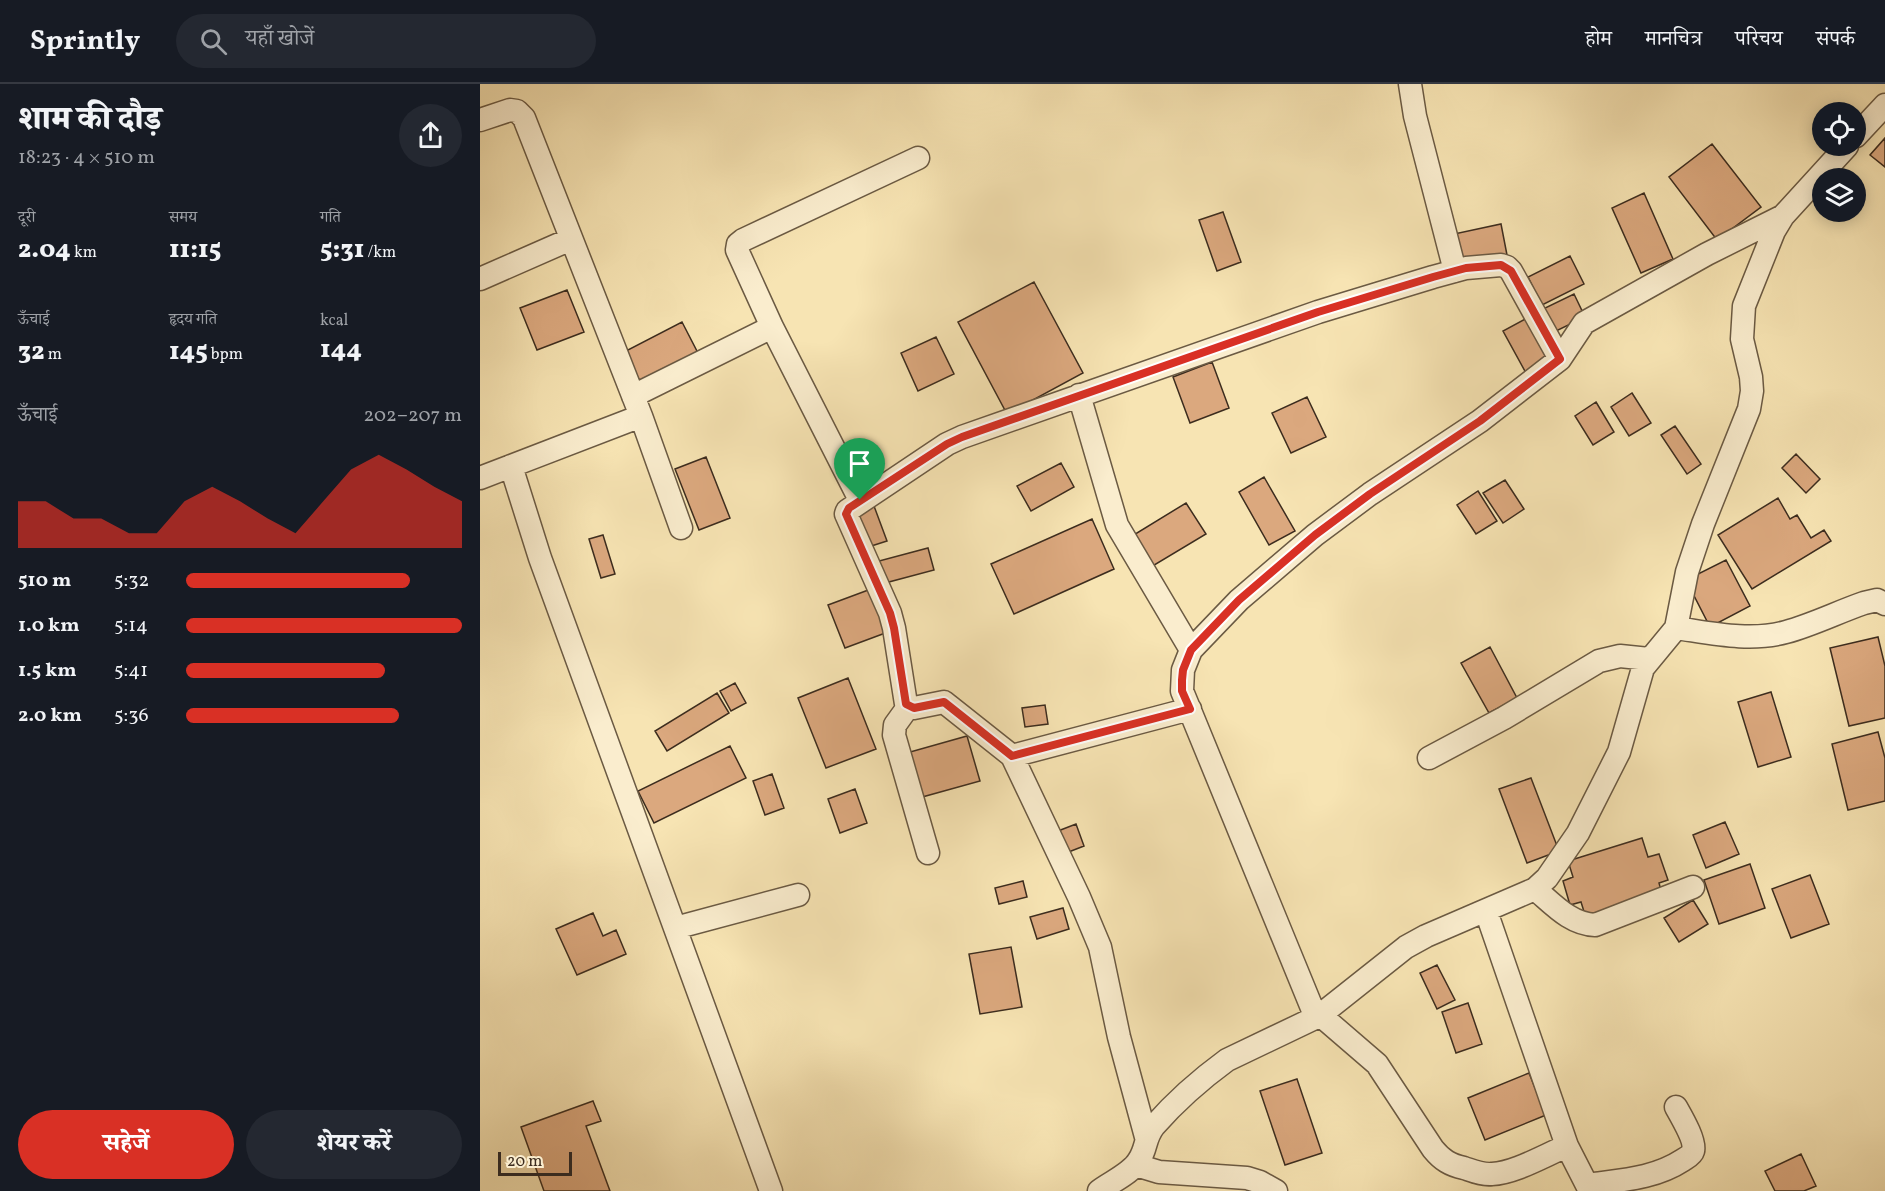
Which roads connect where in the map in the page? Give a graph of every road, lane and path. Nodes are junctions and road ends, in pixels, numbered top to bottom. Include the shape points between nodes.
1 (1410, 84) edge
2 (1885, 105) edge
3 (480, 120) edge
4 (1866, 125) edge
5 (1838, 156) edge
6 (918, 158) dead end
7 (1783, 216) junction
8 (571, 239) junction
9 (1455, 271) junction
10 (480, 279) edge
11 (772, 327) junction
12 (1560, 359) junction
13 (1079, 395) junction
14 (637, 406) junction
15 (511, 466) junction
16 (480, 478) edge
17 (860, 500) junction
18 (681, 528) dead end
19 (1885, 604) edge
20 (1676, 628) junction
21 (1191, 650) junction
22 (1649, 659) junction
23 (909, 707) junction
24 (1190, 709) junction
25 (1012, 756) junction
26 (1429, 758) dead end
27 (928, 853) dead end
28 (1693, 887) dead end
29 (1535, 889) junction
30 (798, 895) dead end
31 (1486, 911) junction
32 (675, 928) junction
33 (1319, 1016) junction
34 (1676, 1107) dead end
35 (1146, 1137) junction
36 (1567, 1146) junction
37 (1136, 1165) junction
38 (1589, 1188) edge
39 (767, 1190) edge
40 (1099, 1191) edge
41 (1276, 1191) edge

1 - 9 street
2 - 4 street
3 - 8 street via 510,110 524,118
5 - 7 street
6 - 11 street via 738,244 737,250
7 - 12 street via 1593,318 1578,330
7 - 20 street via 1744,306 1742,339 1752,391 1749,409 1703,524 1687,573
8 - 10 street
8 - 14 street
9 - 12 street via 1507,267
9 - 13 street via 1318,312
11 - 14 street
11 - 17 street
12 - 21 street via 1480,421 1315,535 1239,600
13 - 17 street via 947,444
13 - 21 street via 1117,525
14 - 15 street
14 - 18 street
15 - 16 street
15 - 32 street via 540,558
17 - 23 street via 846,514 890,613 904,699
19 - 20 street via 1877,600 1864,603 1785,633 1728,636
20 - 22 street
21 - 24 street via 1182,680
22 - 26 street via 1620,656 1599,661
22 - 29 street via 1611,769 1572,844
23 - 25 street via 944,702
23 - 27 street via 895,725 894,735
24 - 25 street
24 - 33 street via 1310,1003
25 - 35 street via 1100,947
28 - 29 street via 1595,925 1573,921
29 - 31 street
30 - 32 street
31 - 33 street via 1406,947
31 - 36 street
32 - 39 street
33 - 35 street via 1227,1060 1202,1079
33 - 36 street via 1377,1064 1433,1149 1450,1165 1484,1174 1506,1172
34 - 38 street via 1693,1142 1689,1157 1651,1176
35 - 37 street
36 - 38 street
37 - 40 street
37 - 41 street via 1159,1172 1247,1178

